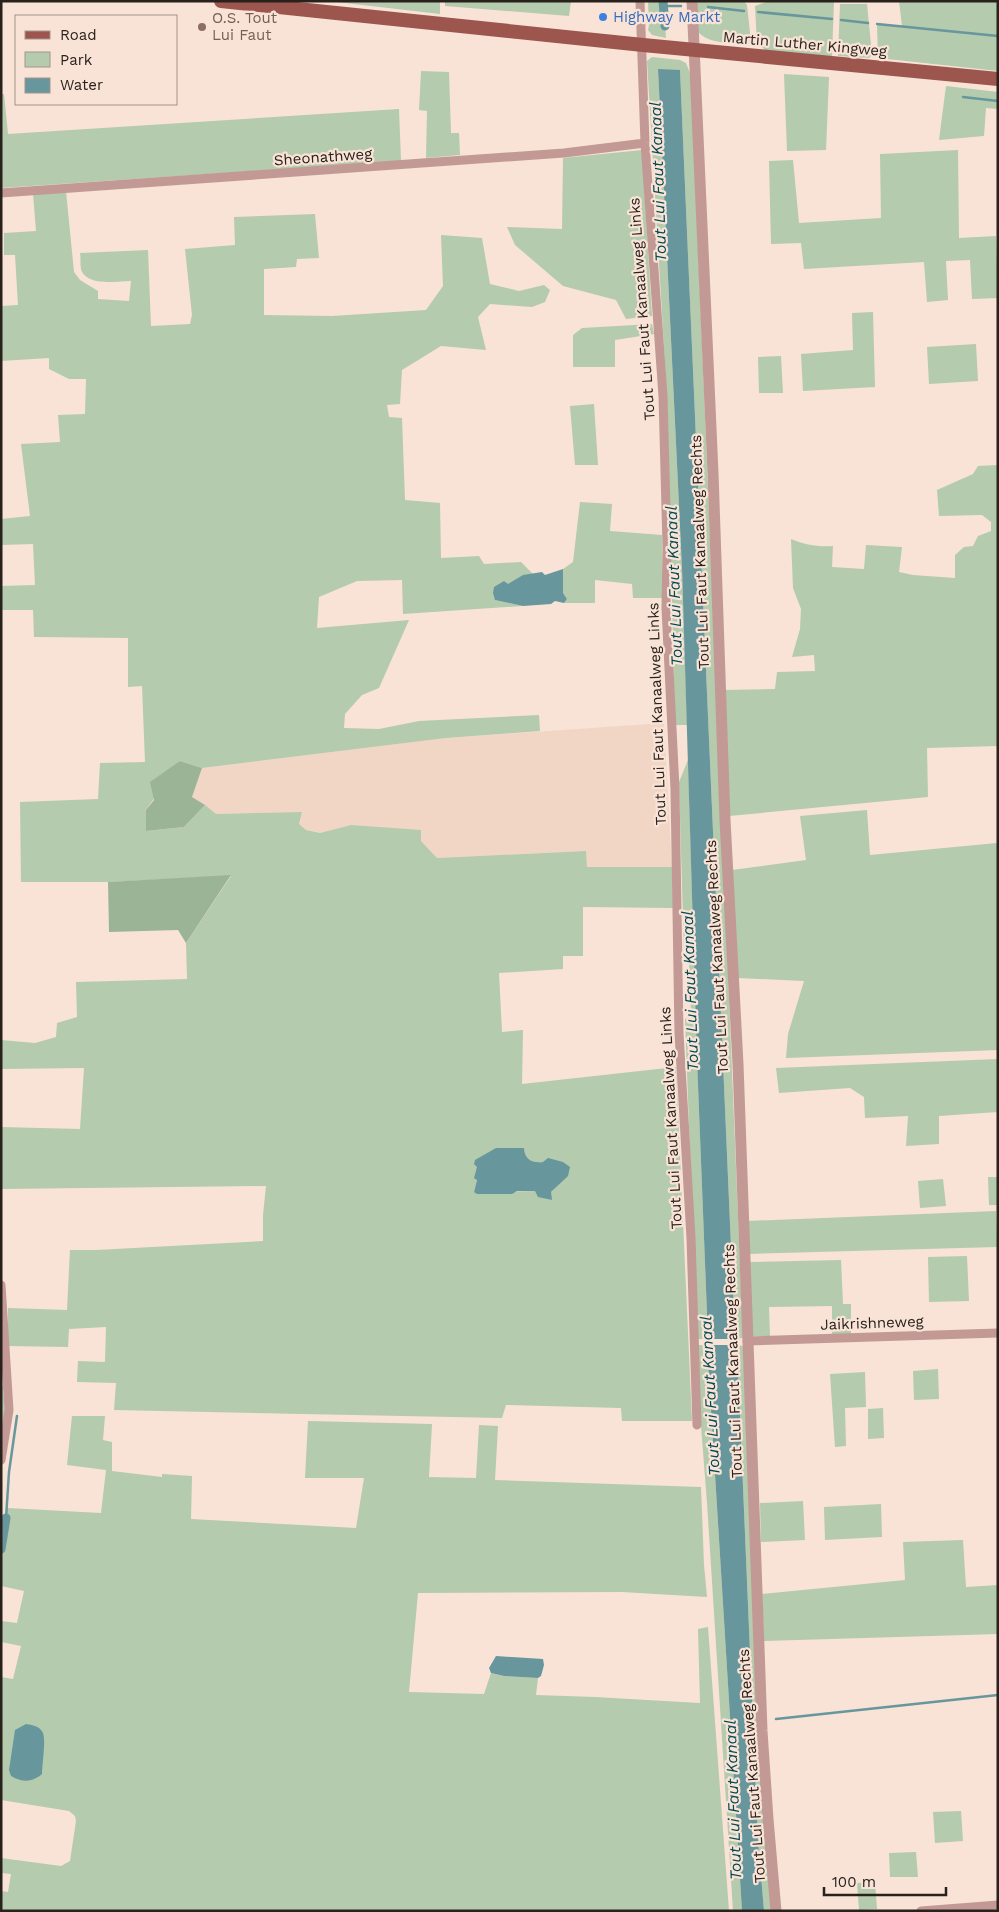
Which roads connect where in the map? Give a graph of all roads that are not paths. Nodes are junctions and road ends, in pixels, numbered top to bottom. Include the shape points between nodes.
1 (222, 1) edge
2 (640, 1) edge
3 (692, 1) edge
4 (643, 45) junction
5 (695, 50) junction
6 (998, 79) edge
7 (646, 144) junction
8 (1, 192) edge
9 (1, 1285) edge
10 (998, 1333) edge
11 (747, 1341) junction
12 (4, 1384) edge
13 (697, 1425) dead end
14 (1, 1460) edge
15 (998, 1905) edge
16 (776, 1911) edge
17 (921, 1911) edge

1 - 4 main road, Martin Luther Kingweg
2 - 4 street, Tout Lui Faut Kanaalweg Links
3 - 5 street, Tout Lui Faut Kanaalweg Rechts
4 - 5 main road, Martin Luther Kingweg
4 - 7 street, Tout Lui Faut Kanaalweg Links
5 - 6 main road, Martin Luther Kingweg
5 - 11 street, Tout Lui Faut Kanaalweg Rechts
7 - 8 street, Sheonathweg via 564,153
7 - 13 street, Tout Lui Faut Kanaalweg Links via 663,405 679,1033 691,1238
9 - 12 street
10 - 11 street, Jaikrishneweg
11 - 16 street, Tout Lui Faut Kanaalweg Rechts via 764,1759
12 - 14 street via 9,1410
15 - 17 street

